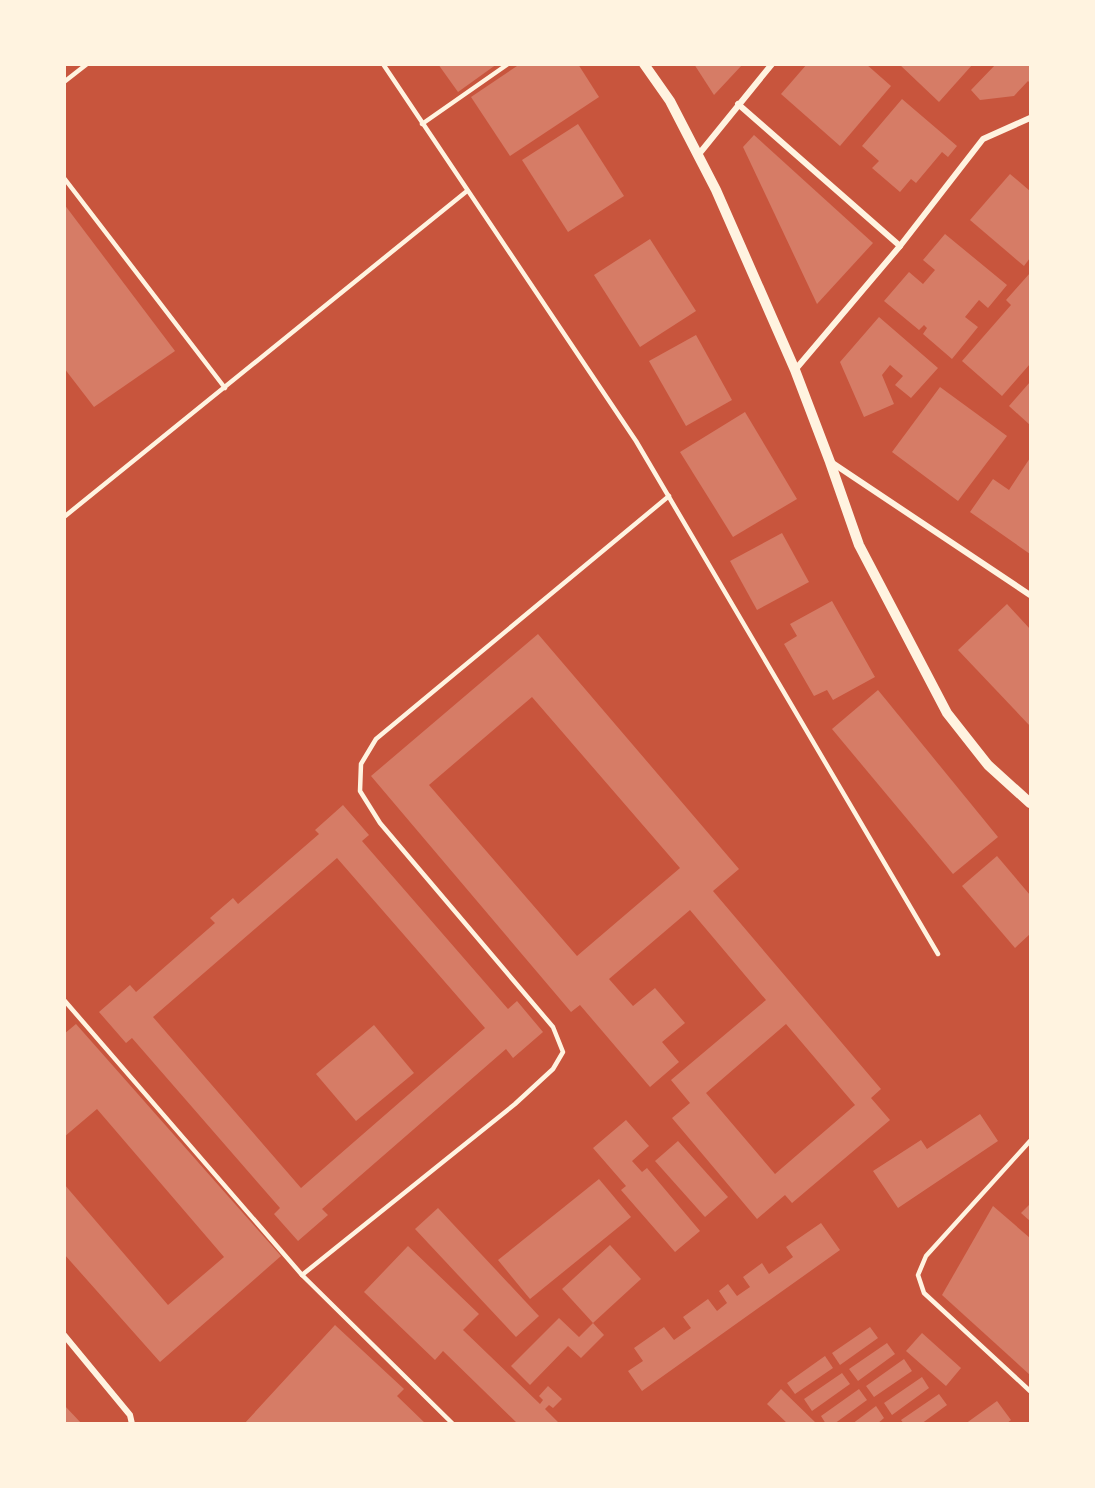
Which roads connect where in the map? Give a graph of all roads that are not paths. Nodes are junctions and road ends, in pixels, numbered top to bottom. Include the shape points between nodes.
1 (87, 64) edge
2 (383, 64) edge
3 (508, 64) edge
4 (644, 64) edge
5 (772, 64) edge
6 (64, 82) edge
7 (738, 104) junction
8 (1030, 118) edge
9 (422, 124) junction
10 (699, 154) junction
11 (64, 178) edge
12 (467, 191) junction
13 (900, 246) junction
14 (795, 370) junction
15 (225, 388) junction
16 (830, 462) junction
17 (669, 496) junction
18 (64, 517) edge
19 (1030, 595) edge
20 (1030, 803) edge
21 (938, 954) dead end
22 (64, 1000) edge
23 (1030, 1141) edge
24 (302, 1275) junction
25 (64, 1335) edge
26 (1030, 1391) edge
27 (132, 1424) edge
28 (453, 1424) edge

1 - 6 lane
2 - 9 lane
3 - 9 lane
4 - 10 street
5 - 7 street
7 - 10 street
7 - 13 street
8 - 13 street via 983,139
9 - 12 lane
10 - 14 street
11 - 15 lane
12 - 15 lane
12 - 17 lane
13 - 14 street
14 - 16 street
15 - 18 lane
16 - 19 street
16 - 20 street via 859,545 947,713 988,765
17 - 21 lane
17 - 24 lane via 376,739 361,764 360,791 380,823 553,1027 563,1052 553,1069 515,1104
22 - 24 lane
23 - 26 lane via 926,1256 918,1275 924,1293
24 - 28 lane
25 - 27 street via 130,1415

